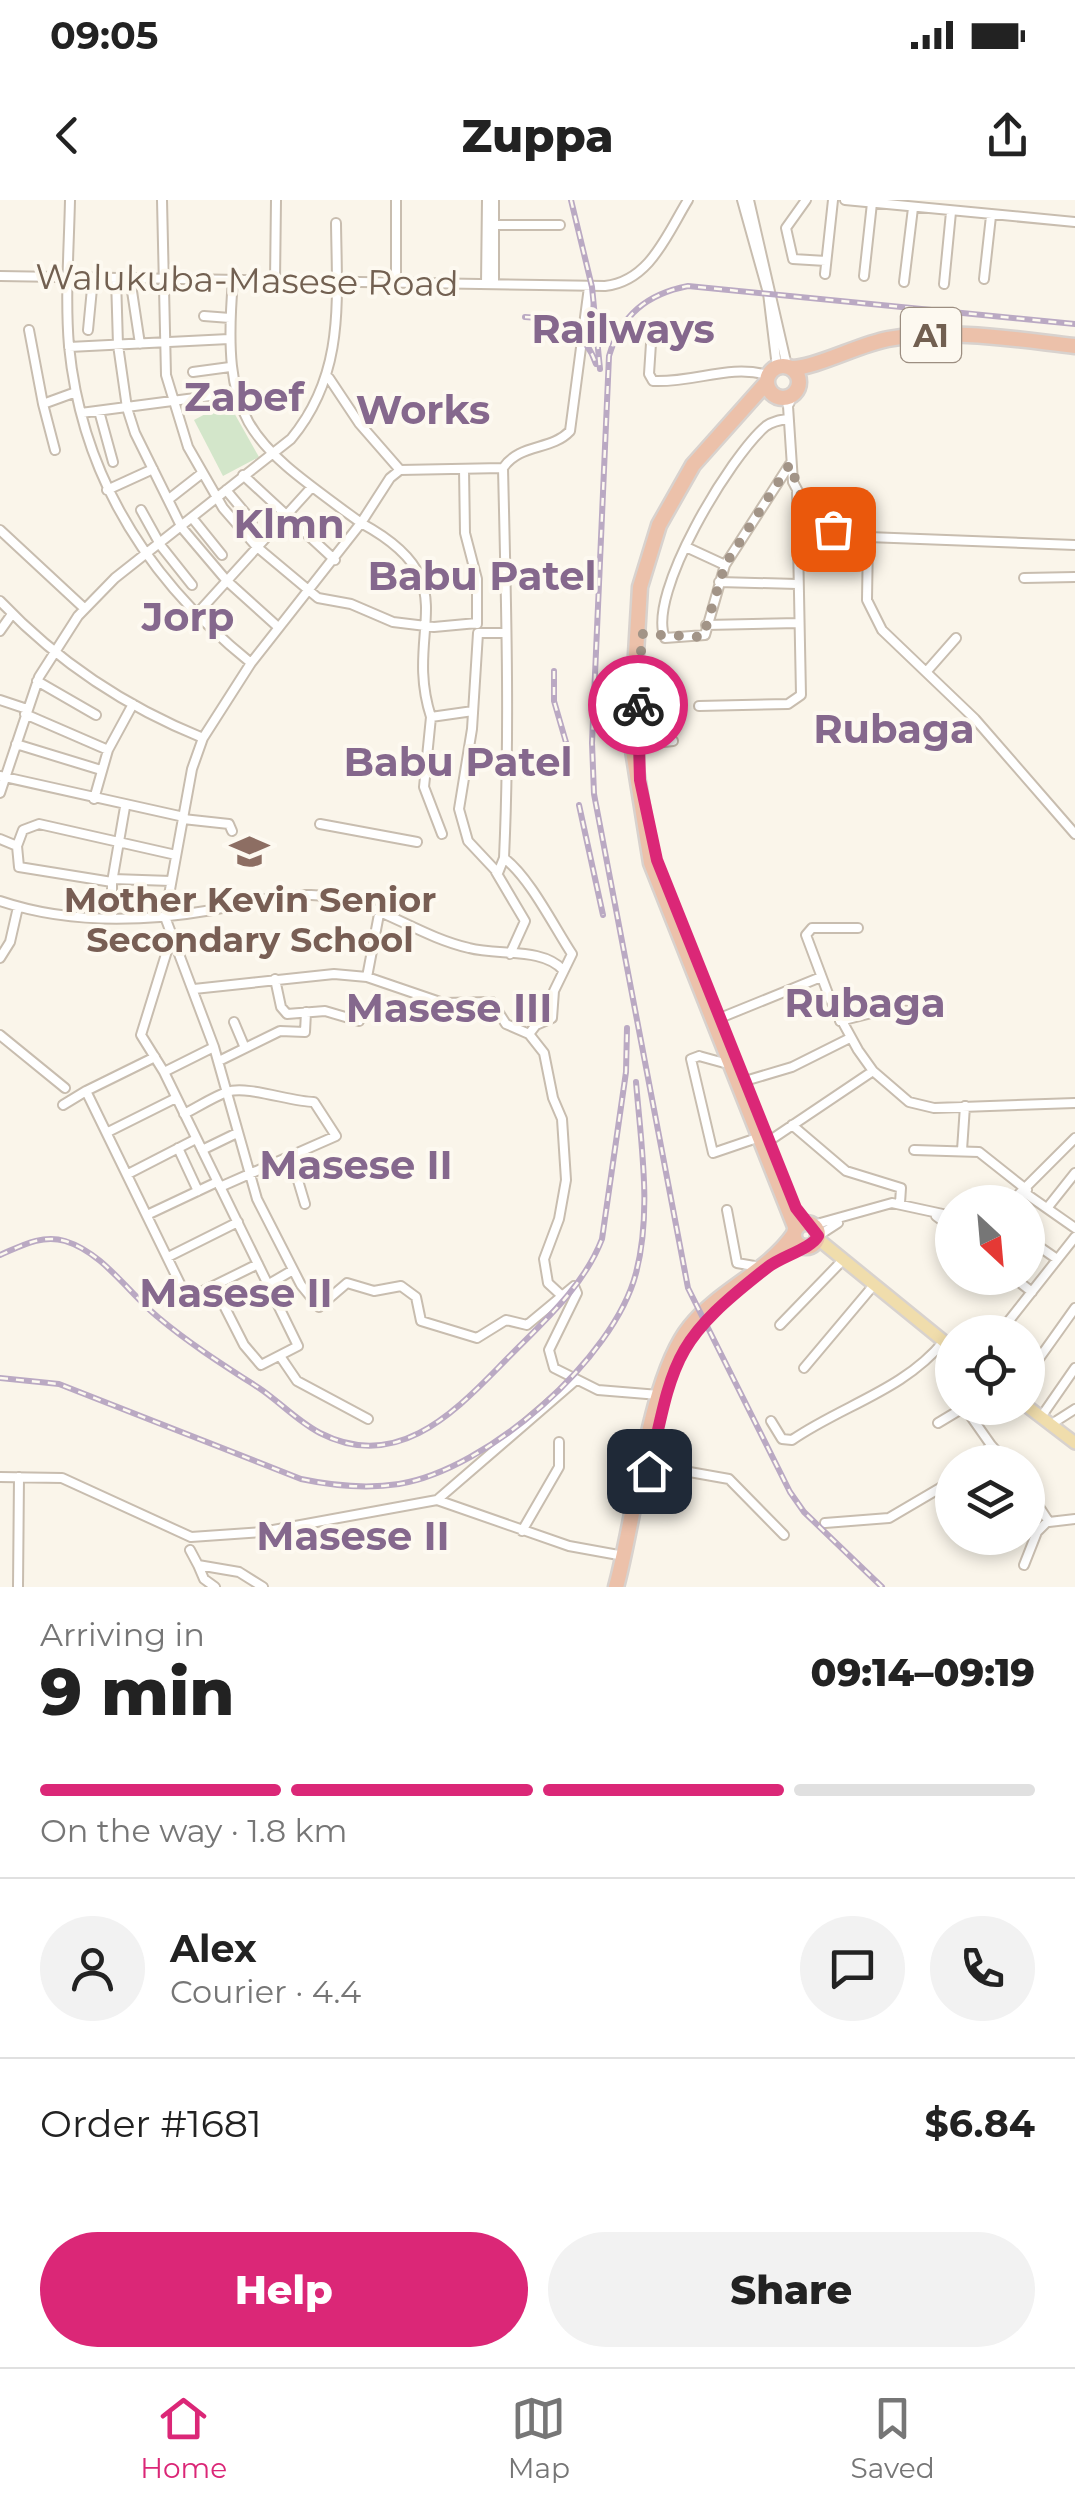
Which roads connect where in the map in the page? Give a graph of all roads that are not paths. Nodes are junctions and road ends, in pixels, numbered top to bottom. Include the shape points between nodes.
1 (70, 200) edge
2 (162, 200) edge
3 (276, 200) edge
4 (396, 200) edge
5 (491, 200) edge
6 (688, 200) edge
7 (745, 200) edge
8 (806, 200) edge
9 (832, 200) edge
10 (846, 200) edge
11 (972, 200) edge
12 (872, 203) junction
13 (913, 208) junction
14 (952, 212) junction
15 (490, 213) junction
16 (970, 213) junction
17 (991, 216) junction
18 (1075, 222) edge
19 (336, 223) dead end
20 (494, 225) junction
21 (560, 225) dead end
22 (490, 238) junction
23 (826, 262) junction
24 (825, 274) dead end
25 (0, 276) edge
26 (864, 276) dead end
27 (68, 277) junction
28 (93, 278) junction
29 (116, 278) junction
30 (130, 278) junction
31 (160, 278) junction
32 (984, 279) dead end
33 (233, 280) junction
34 (275, 281) junction
35 (337, 282) junction
36 (904, 282) dead end
37 (396, 283) junction
38 (490, 284) junction
39 (944, 284) dead end
40 (589, 287) junction
41 (204, 316) dead end
42 (230, 318) junction
43 (652, 328) dead end
44 (29, 330) dead end
45 (88, 330) dead end
46 (228, 339) junction
47 (162, 342) junction
48 (140, 344) junction
49 (118, 345) junction
50 (69, 347) junction
51 (1075, 348) edge
52 (230, 367) junction
53 (193, 372) dead end
54 (329, 378) junction
55 (783, 383) junction
56 (76, 392) junction
57 (233, 393) junction
58 (173, 402) junction
59 (43, 404) junction
60 (127, 408) junction
61 (99, 412) junction
62 (81, 414) junction
63 (788, 419) junction
64 (55, 450) dead end
65 (272, 454) junction
66 (113, 462) dead end
67 (790, 464) junction
68 (153, 468) junction
69 (502, 468) junction
70 (464, 469) junction
71 (400, 470) junction
72 (201, 474) junction
73 (243, 474) junction
74 (310, 488) junction
75 (107, 490) junction
76 (226, 490) junction
77 (797, 492) junction
78 (217, 498) junction
79 (169, 499) junction
80 (141, 510) dead end
81 (285, 517) junction
82 (193, 519) junction
83 (252, 520) dead end
84 (362, 523) junction
85 (182, 528) junction
86 (0, 530) edge
87 (868, 537) junction
88 (1075, 545) edge
89 (161, 546) junction
90 (257, 547) junction
91 (686, 547) junction
92 (222, 555) dead end
93 (145, 557) junction
94 (334, 560) junction
95 (725, 565) junction
96 (1075, 577) edge
97 (1024, 578) dead end
98 (227, 581) junction
99 (719, 582) junction
100 (797, 584) junction
101 (192, 585) dead end
102 (309, 590) junction
103 (0, 601) edge
104 (84, 608) junction
105 (12, 614) junction
106 (195, 616) junction
107 (477, 623) junction
108 (799, 623) junction
109 (426, 626) junction
110 (706, 626) junction
111 (278, 628) junction
112 (0, 631) edge
113 (662, 632) junction
114 (478, 633) junction
115 (506, 633) junction
116 (642, 634) junction
117 (956, 638) dead end
118 (52, 651) junction
119 (251, 662) junction
120 (927, 671) junction
121 (633, 673) junction
122 (37, 682) junction
123 (0, 700) edge
124 (133, 704) junction
125 (699, 706) dead end
126 (26, 711) junction
127 (473, 711) junction
128 (96, 714) dead end
129 (431, 716) junction
130 (203, 738) junction
131 (673, 741) dead end
132 (16, 744) junction
133 (634, 746) junction
134 (108, 750) junction
135 (102, 770) junction
136 (3, 777) edge
137 (0, 794) edge
138 (94, 799) junction
139 (125, 806) junction
140 (184, 818) junction
141 (320, 824) dead end
142 (232, 832) dead end
143 (442, 834) dead end
144 (1075, 834) edge
145 (0, 839) edge
146 (119, 842) junction
147 (416, 842) dead end
148 (16, 846) junction
149 (176, 855) junction
150 (504, 858) junction
151 (500, 873) junction
152 (112, 880) junction
153 (171, 882) junction
154 (0, 902) edge
155 (18, 908) junction
156 (380, 909) junction
157 (544, 912) junction
158 (165, 917) junction
159 (112, 918) junction
160 (525, 921) junction
161 (858, 928) dead end
162 (172, 936) junction
163 (510, 954) junction
164 (0, 958) edge
165 (564, 970) junction
166 (367, 977) junction
167 (820, 977) junction
168 (276, 979) junction
169 (194, 989) junction
170 (911, 1010) dead end
171 (306, 1012) junction
172 (720, 1018) junction
173 (360, 1021) dead end
174 (840, 1021) junction
175 (234, 1022) dead end
176 (529, 1034) junction
177 (0, 1035) edge
178 (850, 1038) junction
179 (214, 1047) junction
180 (245, 1048) junction
181 (155, 1057) junction
182 (219, 1062) junction
183 (728, 1064) junction
184 (873, 1071) junction
185 (164, 1072) junction
186 (745, 1081) junction
187 (65, 1088) dead end
188 (86, 1091) junction
189 (228, 1092) junction
190 (176, 1098) junction
191 (1075, 1103) edge
192 (63, 1105) dead end
193 (966, 1106) junction
194 (184, 1114) junction
195 (792, 1125) junction
196 (108, 1132) junction
197 (237, 1133) junction
198 (1075, 1138) edge
199 (196, 1139) junction
200 (765, 1139) junction
201 (178, 1148) junction
202 (202, 1150) junction
203 (914, 1150) dead end
204 (962, 1150) junction
205 (291, 1157) junction
206 (1075, 1173) edge
207 (128, 1174) junction
208 (249, 1174) junction
209 (219, 1184) junction
210 (1019, 1185) edge
211 (1032, 1185) edge
212 (198, 1191) junction
213 (900, 1203) junction
214 (305, 1204) dead end
215 (1045, 1205) edge
216 (1048, 1207) junction
217 (727, 1210) dead end
218 (931, 1212) junction
219 (935, 1213) edge
220 (147, 1215) junction
221 (935, 1215) edge
222 (238, 1222) junction
223 (1075, 1228) edge
224 (810, 1237) junction
225 (1075, 1237) edge
226 (1045, 1250) edge
227 (168, 1257) junction
228 (1058, 1259) junction
229 (841, 1262) junction
230 (258, 1264) junction
231 (760, 1268) junction
232 (293, 1270) junction
233 (1045, 1276) edge
234 (269, 1284) junction
235 (214, 1286) junction
236 (872, 1286) junction
237 (560, 1295) junction
238 (1030, 1295) edge
239 (1075, 1308) edge
240 (1014, 1315) edge
241 (780, 1325) dead end
242 (935, 1335) edge
243 (1045, 1350) edge
244 (935, 1355) edge
245 (280, 1356) junction
246 (804, 1368) dead end
247 (1075, 1368) edge
248 (576, 1380) junction
249 (658, 1396) junction
250 (1075, 1409) edge
251 (368, 1419) dead end
252 (771, 1421) dead end
253 (1045, 1421) junction
254 (977, 1425) edge
255 (558, 1442) dead end
256 (1075, 1442) edge
257 (992, 1444) edge
258 (650, 1465) junction
259 (19, 1476) junction
260 (0, 1477) edge
261 (19, 1490) junction
262 (935, 1491) edge
263 (437, 1500) junction
264 (1045, 1516) edge
265 (1075, 1519) edge
266 (1048, 1521) junction
267 (825, 1523) dead end
268 (522, 1531) junction
269 (784, 1535) dead end
270 (190, 1550) dead end
271 (624, 1556) junction
272 (198, 1565) junction
273 (1024, 1565) dead end
274 (18, 1587) edge
275 (214, 1587) edge
276 (263, 1587) edge
277 (618, 1587) edge

1 - 27 street
2 - 31 street
3 - 34 street
4 - 37 street
5 - 15 street
6 - 40 street, Walukuba-Masese Road via 638,275
7 - 55 street
8 - 23 street via 786,228 788,252
9 - 23 street
10 - 12 street
11 - 16 street
12 - 13 street
12 - 26 street
13 - 14 street
13 - 36 street
14 - 16 street
14 - 39 street
15 - 20 street
15 - 22 street
16 - 17 street
17 - 18 street
17 - 32 street
19 - 35 street
20 - 21 street
20 - 22 street
22 - 38 street
23 - 24 street
25 - 27 street, Walukuba-Masese Road
27 - 28 street, Walukuba-Masese Road
27 - 50 street
28 - 29 street, Walukuba-Masese Road
28 - 45 street
29 - 30 street, Walukuba-Masese Road
29 - 49 street
30 - 31 street, Walukuba-Masese Road
30 - 48 street
31 - 33 street, Walukuba-Masese Road
31 - 47 street
33 - 34 street, Walukuba-Masese Road
33 - 42 street
34 - 35 street, Walukuba-Masese Road
35 - 37 street, Walukuba-Masese Road
35 - 54 street
37 - 38 street, Walukuba-Masese Road
38 - 40 street, Walukuba-Masese Road
40 - 69 street via 570,431 517,453
41 - 42 street
42 - 46 street
43 - 55 street via 654,381 684,383 736,369
44 - 59 street
46 - 47 street
46 - 52 street
47 - 48 street
47 - 58 street
48 - 49 street
49 - 50 street
49 - 60 street
50 - 56 street
51 - 55 highway, A1 via 950,334 906,336 865,344
52 - 53 street
52 - 57 street
54 - 65 street via 302,426
54 - 71 street
55 - 63 street
55 - 116 highway, A1 via 733,426 685,487 652,566
55 - 121 highway, A1 via 706,447 668,504 640,587
56 - 59 street
56 - 62 street
57 - 58 street
57 - 65 street
58 - 60 street
58 - 72 street
59 - 64 street
60 - 61 street
60 - 68 street
61 - 62 street
61 - 66 street
62 - 75 street
63 - 67 street
63 - 91 street via 769,424 758,436
65 - 73 street
65 - 74 street
67 - 77 street
67 - 95 street
68 - 75 street
68 - 79 street
69 - 70 street
69 - 115 street
70 - 71 street
70 - 107 street
71 - 84 street
72 - 78 street
72 - 79 street
73 - 76 street
73 - 81 street
74 - 81 street
74 - 84 street
75 - 93 street
76 - 78 street
76 - 83 street
77 - 87 street via 822,522
77 - 100 street
78 - 82 street
78 - 90 street
79 - 85 street
80 - 89 street
81 - 90 street
81 - 94 street
82 - 85 street
82 - 92 street
84 - 94 street
84 - 109 street via 396,542 417,568
85 - 89 street
85 - 98 street
86 - 104 street
87 - 88 street
87 - 120 street via 865,590 872,612
89 - 93 street
89 - 101 street
90 - 98 street
90 - 102 street
91 - 95 street
91 - 113 street via 667,594
93 - 104 street
93 - 106 street
94 - 102 street
95 - 99 street
96 - 97 street
98 - 106 street
98 - 111 street
99 - 100 street
99 - 110 street
100 - 108 street
102 - 109 street via 326,602
102 - 111 street
103 - 105 street
104 - 118 street
105 - 112 street
105 - 118 street
106 - 119 street
107 - 109 street
107 - 114 street
108 - 110 street
108 - 125 street via 798,699
109 - 129 street
110 - 113 street via 700,638 665,638
111 - 119 street
113 - 116 street
114 - 115 street
114 - 127 street
115 - 150 street
116 - 133 highway, A1
117 - 120 street
118 - 122 street
118 - 124 street
119 - 130 street
120 - 144 street
121 - 133 highway, A1
121 - 133 street via 614,694 609,725 612,737
122 - 126 street
122 - 128 street
123 - 126 street
124 - 130 street
124 - 134 street
126 - 132 street
126 - 134 street
127 - 129 street
127 - 151 street via 459,809 468,840
129 - 143 street via 424,787
130 - 140 street
131 - 133 street
132 - 135 street
132 - 136 street
133 - 172 highway, A1 via 657,860
133 - 183 highway, A1 via 651,862
134 - 135 street
135 - 138 street
136 - 137 street
136 - 138 street
138 - 139 street
139 - 140 street
139 - 146 street
140 - 142 street via 229,824
140 - 149 street
141 - 147 street
145 - 148 street
146 - 148 street via 33,824
146 - 149 street
146 - 152 street
148 - 152 street via 16,864 23,869
149 - 153 street
150 - 151 street
150 - 157 street via 522,872
151 - 160 street
152 - 153 street
152 - 159 street
153 - 158 street
154 - 155 street
155 - 159 street
155 - 164 street
156 - 158 street via 296,895
156 - 163 street via 453,944
156 - 166 street
157 - 160 street
157 - 165 street via 572,952
158 - 159 street
158 - 162 street
160 - 163 street
161 - 167 street via 806,932
162 - 169 street
162 - 181 street via 140,1028
163 - 165 street via 550,959
165 - 176 street via 552,1018
166 - 168 street
166 - 176 street via 443,1003 489,1001 506,1024
167 - 172 street
167 - 174 street
168 - 169 street
168 - 171 street via 282,1010
169 - 179 street
170 - 174 street
171 - 173 street
171 - 180 street via 305,1032 280,1031
172 - 186 highway, A1
174 - 178 street
175 - 180 street
176 - 237 street via 548,1059 564,1126 566,1180 544,1259 548,1282
177 - 187 street
178 - 184 street
178 - 186 street via 792,1068
179 - 182 street
179 - 185 street
180 - 182 street
181 - 185 street
181 - 188 street
182 - 189 street
183 - 200 highway, A1
183 - 200 street via 692,1057 713,1154
184 - 193 street via 916,1106
184 - 195 street
185 - 190 street
186 - 200 highway, A1
188 - 192 street
188 - 196 street
189 - 194 street
189 - 197 street
189 - 205 street via 317,1104 336,1136
190 - 194 street
190 - 196 street
191 - 193 street
193 - 204 street
194 - 199 street
195 - 200 street
195 - 213 street via 846,1171 901,1188
196 - 207 street
197 - 202 street
197 - 208 street
198 - 211 street
199 - 201 street
199 - 202 street
200 - 224 highway, A1
201 - 207 street
201 - 212 street
202 - 209 street
203 - 204 street
204 - 210 street via 979,1152
205 - 208 street
205 - 214 street
206 - 216 street
207 - 220 street
208 - 209 street
208 - 232 street
209 - 212 street
209 - 222 street
212 - 220 street
213 - 218 street
213 - 224 street via 869,1208
215 - 216 street
216 - 223 street
217 - 231 street via 737,1263
218 - 219 street
218 - 221 street
220 - 227 street
222 - 227 street
222 - 230 street
224 - 229 main road
224 - 231 highway
224 - 258 highway via 740,1288 685,1344 667,1382
225 - 228 street
226 - 228 street
227 - 235 street via 188,1296
228 - 233 street
229 - 236 main road
229 - 241 street
230 - 234 street
230 - 235 street
231 - 249 highway via 688,1328
232 - 234 street
232 - 237 street via 320,1307 346,1282 374,1290 401,1286 416,1297 421,1321 470,1338 506,1320 527,1325
234 - 245 street via 298,1342
235 - 245 street via 261,1365
236 - 242 main road
236 - 246 street
237 - 248 street via 577,1288 548,1356 554,1368
238 - 240 street
239 - 243 street
244 - 252 street via 792,1440 782,1439
245 - 251 street via 297,1381
247 - 253 street
248 - 249 street via 611,1393
248 - 263 street
249 - 271 highway
250 - 253 street
253 - 256 main road
254 - 257 street
255 - 268 street via 559,1468
258 - 269 street via 729,1480
258 - 277 highway
259 - 260 street
259 - 261 street
259 - 263 street via 62,1478 198,1538
260 - 261 street
261 - 274 street
262 - 267 street via 889,1518
263 - 268 street
264 - 266 street
265 - 266 street
266 - 273 street
268 - 271 street
270 - 272 street
271 - 277 highway
272 - 275 street
272 - 276 street via 239,1572

